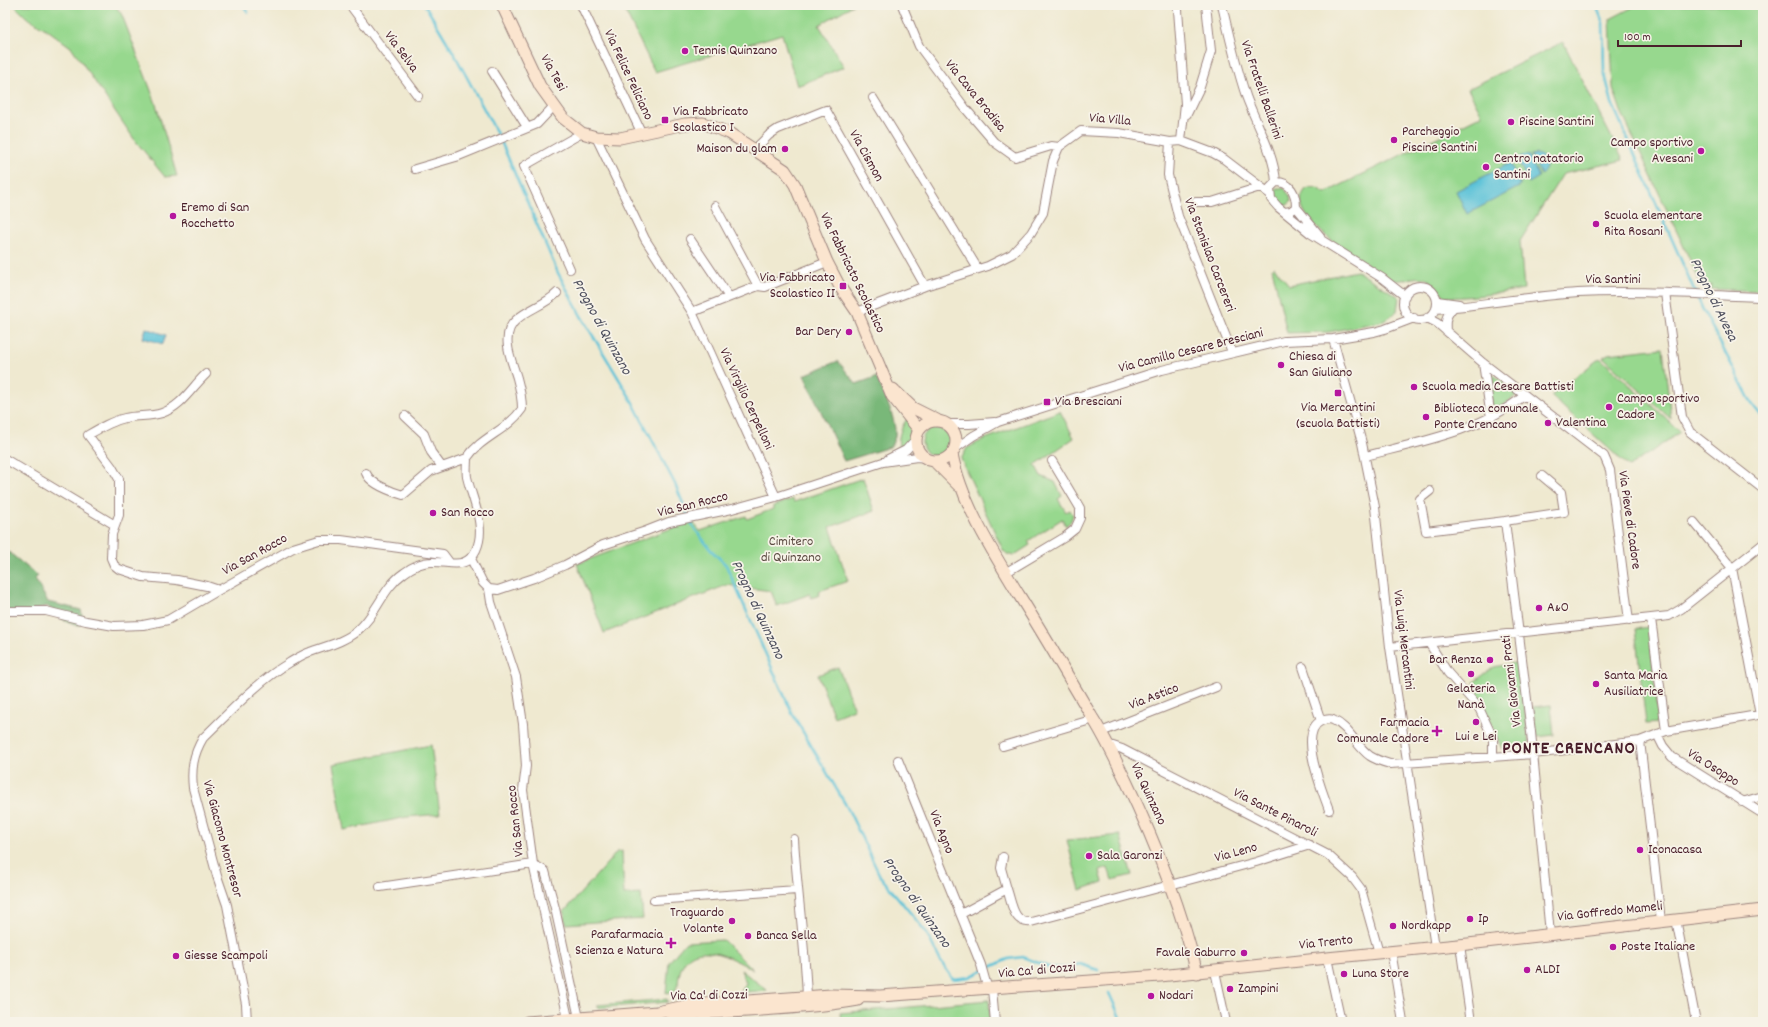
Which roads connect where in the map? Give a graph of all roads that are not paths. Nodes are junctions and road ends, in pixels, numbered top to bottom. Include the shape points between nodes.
1 (350, 5) edge
2 (502, 5) edge
3 (581, 5) edge
4 (902, 5) edge
5 (1176, 5) edge
6 (1206, 5) edge
7 (1222, 5) edge
8 (492, 71) dead end
9 (418, 96) dead end
10 (873, 98) dead end
11 (554, 106) junction
12 (1184, 123) junction
13 (527, 128) junction
14 (582, 133) junction
15 (642, 134) junction
16 (596, 137) junction
17 (1180, 141) junction
18 (1170, 142) junction
19 (1059, 147) junction
20 (754, 150) junction
21 (415, 169) dead end
22 (1276, 182) junction
23 (1260, 187) junction
24 (1270, 194) junction
25 (1196, 202) dead end
26 (715, 206) dead end
27 (1296, 207) junction
28 (1285, 212) junction
29 (690, 239) dead end
30 (1328, 244) junction
31 (827, 262) junction
32 (570, 269) dead end
33 (978, 269) junction
34 (758, 286) junction
35 (925, 286) junction
36 (557, 293) dead end
37 (1407, 293) junction
38 (1665, 293) junction
39 (729, 297) junction
40 (1763, 297) edge
41 (1464, 305) junction
42 (1454, 307) junction
43 (1406, 310) junction
44 (1433, 310) junction
45 (692, 312) junction
46 (857, 312) junction
47 (1414, 318) junction
48 (1395, 326) junction
49 (1446, 331) junction
50 (1333, 340) junction
51 (1232, 352) junction
52 (1483, 362) junction
53 (206, 374) dead end
54 (885, 379) junction
55 (1525, 395) junction
56 (405, 416) dead end
57 (1491, 418) junction
58 (942, 422) junction
59 (998, 422) junction
60 (918, 435) junction
61 (954, 451) junction
62 (1366, 456) junction
63 (5, 458) edge
64 (467, 458) junction
65 (930, 460) junction
66 (1052, 461) dead end
67 (883, 462) junction
68 (442, 467) junction
69 (366, 473) dead end
70 (1542, 476) dead end
71 (1763, 489) edge
72 (1430, 491) dead end
73 (964, 493) junction
74 (776, 497) junction
75 (1505, 521) junction
76 (1694, 522) dead end
77 (115, 524) junction
78 (1763, 544) edge
79 (471, 559) junction
80 (449, 562) junction
81 (1732, 568) junction
82 (1005, 573) junction
83 (489, 589) junction
84 (219, 590) junction
85 (5, 611) edge
86 (1651, 619) junction
87 (1629, 621) junction
88 (1520, 634) junction
89 (1429, 643) junction
90 (1390, 647) junction
91 (1303, 667) dead end
92 (1216, 687) dead end
93 (1761, 714) edge
94 (1094, 719) junction
95 (1322, 721) junction
96 (1666, 731) junction
97 (1101, 732) junction
98 (1657, 734) junction
99 (1640, 741) junction
100 (1108, 744) junction
101 (1003, 746) dead end
102 (1533, 754) junction
103 (1494, 757) junction
104 (898, 760) dead end
105 (1409, 763) junction
106 (1763, 796) edge
107 (1742, 802) junction
108 (1329, 810) dead end
109 (1763, 814) edge
110 (794, 839) dead end
111 (1310, 845) junction
112 (1003, 857) dead end
113 (534, 864) junction
114 (1169, 884) junction
115 (380, 887) dead end
116 (1007, 889) junction
117 (797, 890) junction
118 (654, 900) dead end
119 (1763, 910) edge
120 (961, 914) junction
121 (1676, 919) junction
122 (1661, 921) junction
123 (1550, 934) junction
124 (1460, 945) junction
125 (1435, 947) junction
126 (1391, 951) junction
127 (1379, 953) junction
128 (1327, 958) junction
129 (1216, 971) junction
130 (1197, 973) junction
131 (988, 986) junction
132 (807, 996) junction
133 (880, 996) junction
134 (658, 1012) junction
135 (624, 1015) junction
136 (574, 1018) junction
137 (247, 1022) edge
138 (527, 1022) edge
139 (604, 1022) edge
140 (995, 1022) edge
141 (1226, 1022) edge
142 (1341, 1022) edge
143 (1403, 1022) edge
144 (1471, 1022) edge
145 (1696, 1022) edge

1 - 9 street, Via Selva
2 - 11 main road, Via Tesi via 540,86
3 - 15 street, Via Felice Feliciano
4 - 19 street, Via Cava Bradisa via 919,46 994,142 1015,157 1051,146
5 - 12 street via 1186,104
6 - 12 street via 1210,51 1200,87
7 - 22 street, Via Fratelli Ballerini via 1234,56 1276,172
8 - 13 street
10 - 33 street
11 - 13 street via 537,124
11 - 14 main road, Via Tesi via 563,118
12 - 17 street
13 - 21 street via 456,157
14 - 16 main road, Via Tesi
14 - 32 street via 524,166
15 - 16 main road, Via Fabbricato Scolastico via 620,138
15 - 20 main road, Via Fabbricato Scolastico via 685,124 703,123 729,133
16 - 45 street, Via Virgilio Cerpelloni via 645,239
17 - 18 street, Via Villa
17 - 23 street, Via Villa via 1224,159
18 - 19 street, Via Villa via 1118,133 1081,131
18 - 51 street, Via Stanislao Carcereri via 1168,175 1178,216
19 - 33 street via 1053,161 1043,213 1031,234 1012,254
20 - 31 main road, Via Fabbricato Scolastico via 785,170
20 - 35 street, Via Cismon via 778,129 826,110
22 - 24 street via 1270,188
22 - 27 street, Via Villa via 1290,187 1294,193
23 - 24 street, Via Villa
23 - 25 street via 1212,202
24 - 28 street, Via Villa via 1274,204
26 - 34 street
27 - 28 street
27 - 30 street, Via Villa
28 - 30 street, Via Villa
29 - 39 street
30 - 37 street, Via Villa
31 - 34 street via 765,287
31 - 46 main road, Via Fabbricato Scolastico
33 - 35 street
34 - 39 street
35 - 46 street
36 - 64 street via 523,315 509,329 509,352 522,409 513,420 477,446
37 - 43 street via 1404,302
37 - 44 street via 1415,286 1426,287 1434,294
38 - 40 street, Via Santini
38 - 41 street, Via Santini via 1580,293
38 - 71 street via 1682,417 1690,432
39 - 45 street
41 - 42 street, Via Santini
41 - 44 street, Via Santini via 1456,303
42 - 44 street, Via Santini
42 - 49 street via 1445,320
43 - 47 street
43 - 48 street
44 - 47 street, Via Santini
44 - 49 street, Via Pieve di Cadore via 1437,323
45 - 74 street, Via Virgilio Cerpelloni
46 - 54 main road, Via Fabbricato Scolastico
47 - 48 street, Via Camillo Cesare Bresciani
48 - 50 street, Via Camillo Cesare Bresciani
49 - 52 street, Via Pieve di Cadore
50 - 51 street, Via Camillo Cesare Bresciani via 1284,341
50 - 62 street, Via Luigi Mercantini
51 - 59 street, Via Camillo Cesare Bresciani via 1162,370
52 - 55 street, Via Pieve di Cadore
52 - 57 street
53 - 77 street, Via San Rocco via 184,399 162,413 112,422 88,435 119,479 120,515
54 - 58 main road, Via Fabbricato Scolastico via 898,396 913,408
54 - 60 main road, Via Fabbricato Scolastico via 895,402 907,415
55 - 57 street
55 - 87 street, Via Pieve di Cadore via 1604,456 1610,470
56 - 68 street via 424,434 431,452
57 - 62 street
58 - 59 street, Via Camillo Cesare Bresciani
58 - 60 main road via 927,422
58 - 61 main road, Via Quinzano via 956,434
59 - 61 street, Via Camillo Cesare Bresciani via 972,436
60 - 65 main road, Via Quinzano via 919,452
60 - 67 street, Via San Rocco via 906,450
61 - 65 main road via 946,459
61 - 73 main road, Via Quinzano via 955,467
62 - 90 street, Via Luigi Mercantini via 1375,507
63 - 77 street
64 - 68 street
64 - 79 street via 467,474 479,522 477,549
65 - 67 street, Via San Rocco via 917,457
65 - 73 main road, Via Quinzano via 948,474
66 - 82 street via 1080,508 1078,523 1065,537
67 - 74 street, Via San Rocco
68 - 69 street via 431,470 403,495 388,490 368,478
70 - 75 street via 1561,492 1564,512
72 - 75 street via 1420,499 1426,532
73 - 82 main road, Via Quinzano
74 - 83 street, Via San Rocco via 680,519 603,545 565,565 510,587
75 - 88 street, Via Giovanni Prati
76 - 81 street
77 - 84 street, Via San Rocco via 111,558 119,569 143,577 177,580
78 - 81 street
79 - 80 street via 459,564
79 - 83 street, Via San Rocco via 482,583
80 - 84 street, Via San Rocco via 443,554 341,540 319,540 293,548
80 - 137 street, Via Giacomo Montresor via 421,563 401,574 389,586 370,618 358,630 337,643 308,652 275,672 203,738 196,751 192,774 193,788 227,905 246,1004
81 - 86 street via 1669,616
81 - 93 street
82 - 94 main road, Via Quinzano
83 - 113 street, Via San Rocco via 516,677 526,766 523,790
84 - 85 street via 168,620 144,625 114,626 46,611
86 - 87 street
86 - 96 street
87 - 88 street
88 - 89 street
88 - 102 street, Via Giovanni Prati
89 - 90 street
89 - 103 street via 1448,673 1480,708 1493,738
90 - 105 street, Via Luigi Mercantini
91 - 95 street
92 - 97 street, Via Astico
93 - 96 street
94 - 97 main road, Via Quinzano
94 - 101 street
95 - 105 street via 1332,719 1344,728 1369,756 1390,764
95 - 108 street via 1312,729 1311,746 1313,762
96 - 98 street
97 - 100 main road, Via Quinzano
98 - 99 street
98 - 107 street, Via Osoppo via 1672,757
99 - 102 street
99 - 122 street
100 - 111 street, Via Sante Pinaroli
100 - 114 main road, Via Quinzano via 1145,821
102 - 103 street
102 - 123 street, Via Giovanni Prati
103 - 105 street
104 - 120 street, Via Agno
105 - 125 street, Via Luigi Mercantini
106 - 107 street
107 - 109 street, Via Osoppo
110 - 117 street
111 - 114 street, Via Leno
111 - 127 street, Via Sante Pinaroli via 1328,855 1346,870 1361,889
112 - 116 street via 1001,868
113 - 115 street, Via San Rocco
113 - 136 street, Via San Rocco
113 - 136 street via 545,871 577,1004
114 - 116 street via 1031,922 1022,922 1018,919
114 - 130 main road, Via Quinzano
116 - 120 street
117 - 118 street
117 - 132 street via 806,963
119 - 121 main road, Via Goffredo Mameli
120 - 131 street, Via Agno
121 - 122 main road, Via Goffredo Mameli
121 - 145 street
122 - 123 main road, Via Goffredo Mameli
123 - 124 main road, Via Goffredo Mameli
124 - 125 main road, Via Trento
124 - 144 street
125 - 126 main road, Via Trento
126 - 127 main road, Via Trento
126 - 143 street
127 - 128 main road, Via Trento
128 - 129 main road, Via Trento
128 - 142 street
129 - 130 main road, Via Trento
129 - 141 street
130 - 131 main road, Via Ca' di Cozzi
131 - 133 main road, Via Ca' di Cozzi
131 - 140 street, Via Agno
132 - 133 main road, Via Ca' di Cozzi
132 - 134 main road, Via Ca' di Cozzi via 690,1005
133 - 134 main road, Via Ca' di Cozzi via 832,1005 690,1014
134 - 135 main road, Via Ca' di Cozzi
135 - 136 main road, Via Ca' di Cozzi
135 - 139 main road
136 - 138 main road, Via Ca' di Cozzi

